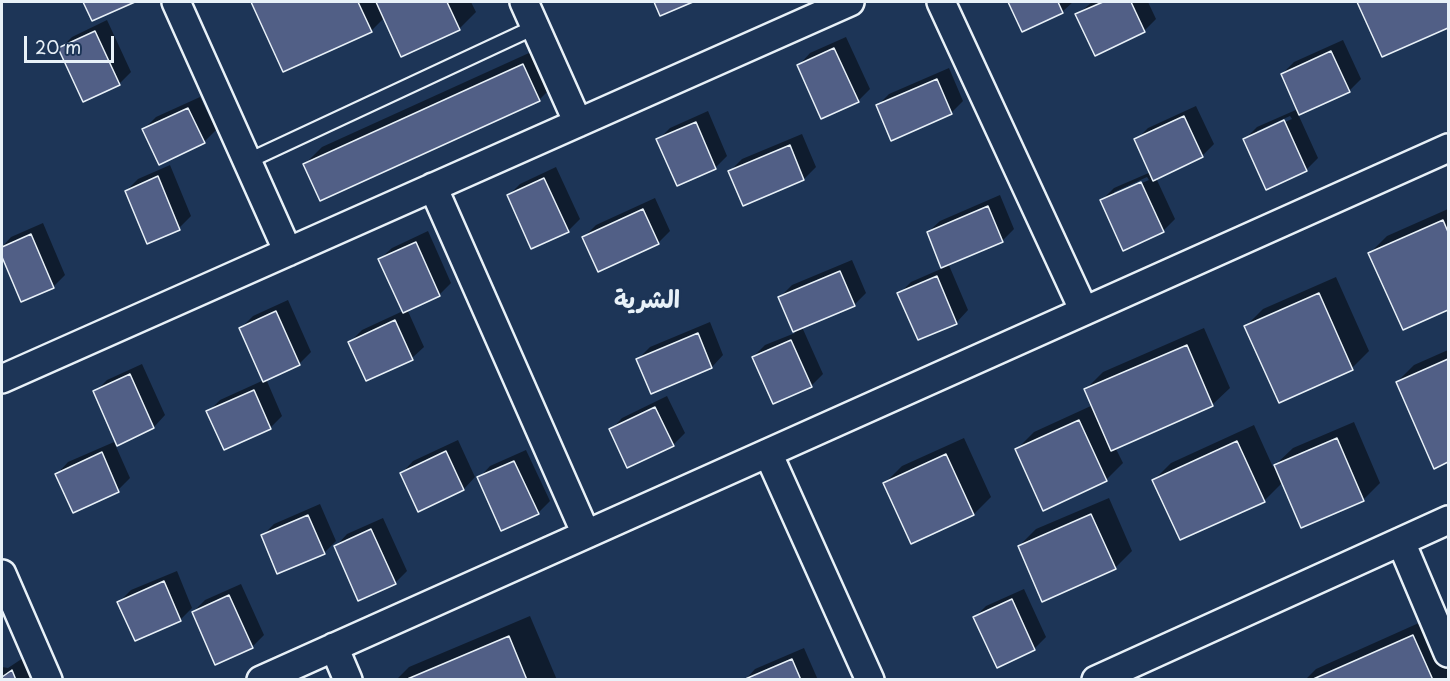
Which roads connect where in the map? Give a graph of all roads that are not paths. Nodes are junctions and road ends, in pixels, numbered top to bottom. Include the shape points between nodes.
1 (176, 2) edge
2 (524, 2) edge
3 (850, 2) edge
4 (941, 2) edge
5 (535, 27) junction
6 (578, 123) junction
7 (1449, 148) edge
8 (248, 161) junction
9 (434, 187) junction
10 (288, 252) junction
11 (1084, 311) junction
12 (2, 380) edge
13 (768, 453) junction
14 (1449, 520) edge
15 (586, 534) junction
16 (1401, 542) junction
17 (2, 574) edge
18 (334, 647) junction
19 (1449, 653) edge
20 (1100, 679) edge
21 (48, 680) edge
22 (261, 680) edge
23 (348, 680) edge
24 (870, 680) edge

1 - 8 street
2 - 5 street
3 - 6 street
4 - 11 street
5 - 6 street
5 - 8 lane
6 - 9 street
7 - 11 street
8 - 10 street
9 - 10 street
9 - 15 street
10 - 12 street
11 - 13 street
13 - 15 street
13 - 24 street
14 - 16 street
15 - 18 street
16 - 19 street
16 - 20 street
17 - 21 street
18 - 22 street
18 - 23 street

